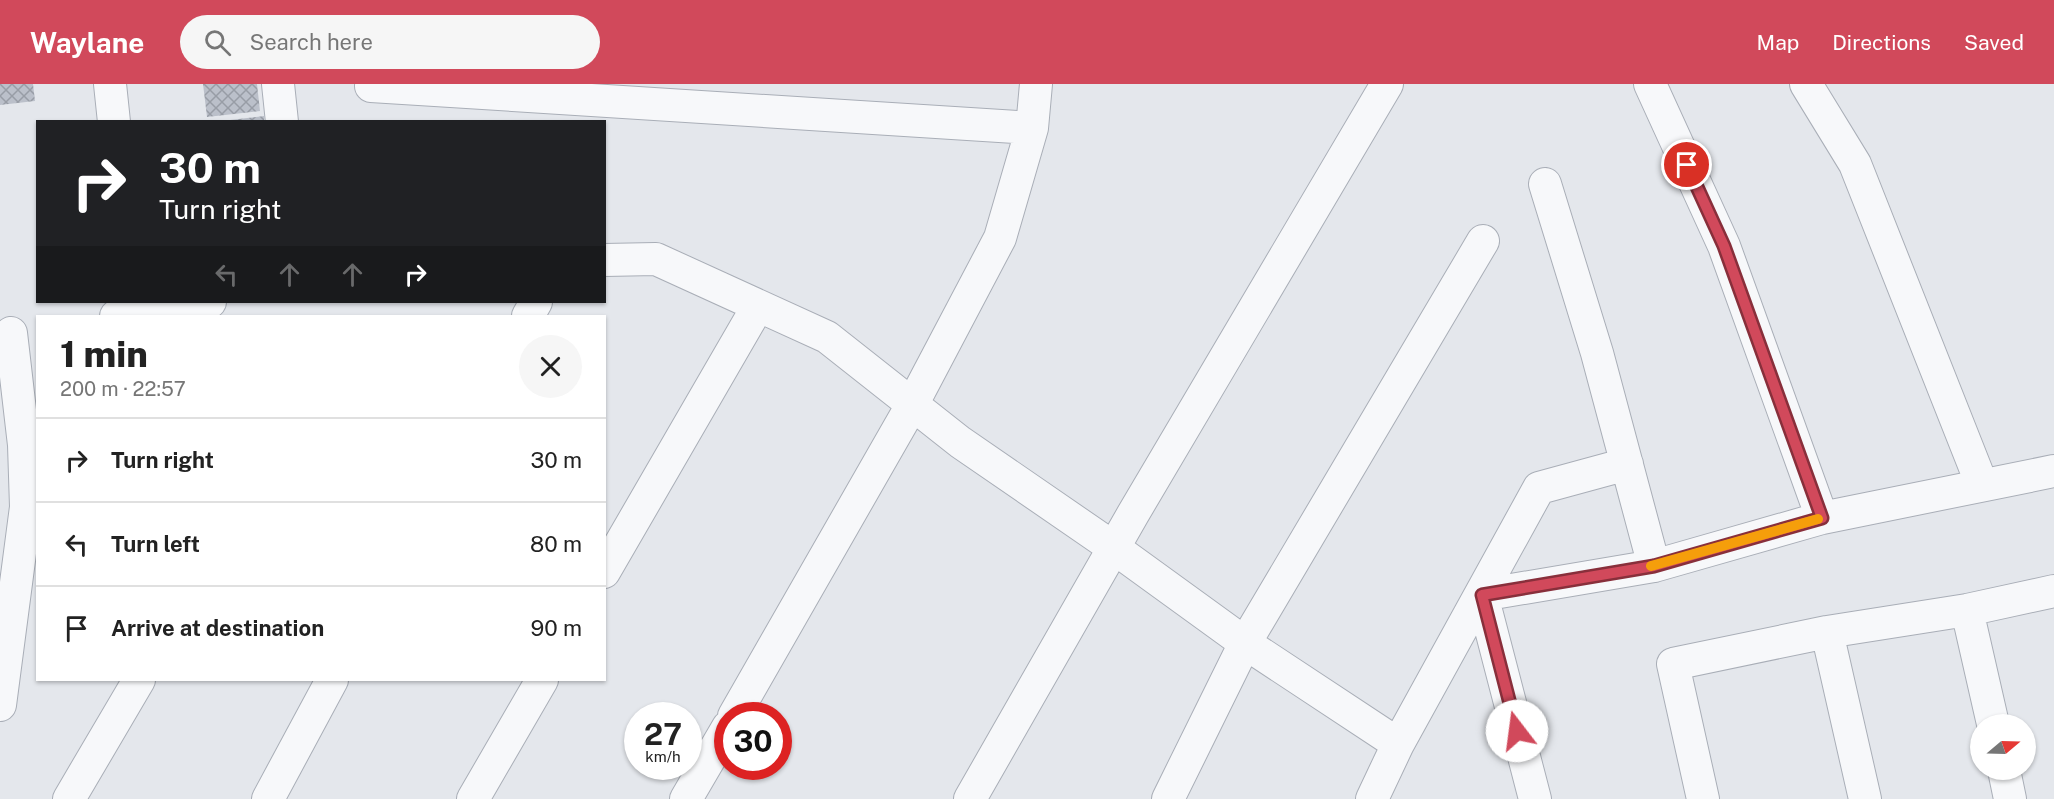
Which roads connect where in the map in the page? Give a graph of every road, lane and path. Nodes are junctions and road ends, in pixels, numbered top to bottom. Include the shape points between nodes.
1 (110, 84) edge
2 (278, 84) edge
3 (1036, 84) edge
4 (1387, 84) edge
5 (1650, 84) edge
6 (1806, 84) edge
7 (371, 86) dead end
8 (569, 101) edge
9 (114, 120) edge
10 (282, 120) edge
11 (1032, 128) junction
12 (1545, 184) dead end
13 (1483, 241) dead end
14 (606, 260) edge
15 (200, 303) edge
16 (758, 306) junction
17 (129, 310) edge
18 (16, 332) edge
19 (912, 405) junction
20 (1627, 464) junction
21 (2054, 471) edge
22 (1982, 485) junction
23 (13, 509) edge
24 (1822, 518) junction
25 (1114, 548) junction
26 (1654, 566) junction
27 (606, 569) edge
28 (2054, 591) edge
29 (1482, 595) junction
30 (1967, 610) junction
31 (1827, 632) junction
32 (1245, 643) junction
33 (138, 681) edge
34 (331, 681) edge
35 (541, 681) edge
36 (742, 702) edge
37 (0, 705) edge
38 (1991, 714) edge
39 (1398, 744) junction
40 (714, 751) edge
41 (2006, 780) edge
42 (69, 799) edge
43 (268, 799) edge
44 (473, 799) edge
45 (686, 799) edge
46 (970, 799) edge
47 (1168, 799) edge
48 (1372, 799) edge
49 (1535, 799) edge
50 (1703, 799) edge
51 (1865, 799) edge
52 (2010, 799) edge

1 - 9 street
2 - 10 street
3 - 11 street
4 - 25 street
5 - 24 street via 1724,246
6 - 22 street via 1856,164
7 - 8 street
8 - 11 street
11 - 19 street via 1000,238
12 - 20 street
13 - 32 street
14 - 16 street via 656,259
15 - 17 street
16 - 19 street via 827,337
16 - 27 street
18 - 23 street via 24,445
19 - 25 street
19 - 36 street
20 - 26 street
20 - 29 street via 1539,488
21 - 22 street
22 - 24 street
23 - 37 street
24 - 26 street
25 - 32 street
25 - 46 street
26 - 29 street
28 - 30 street
29 - 39 street
29 - 49 street
30 - 31 street
30 - 38 street
31 - 50 street via 1672,664
31 - 51 street
32 - 39 street
32 - 47 street
33 - 42 street
34 - 43 street
35 - 44 street
39 - 48 street
40 - 45 street
41 - 52 street

